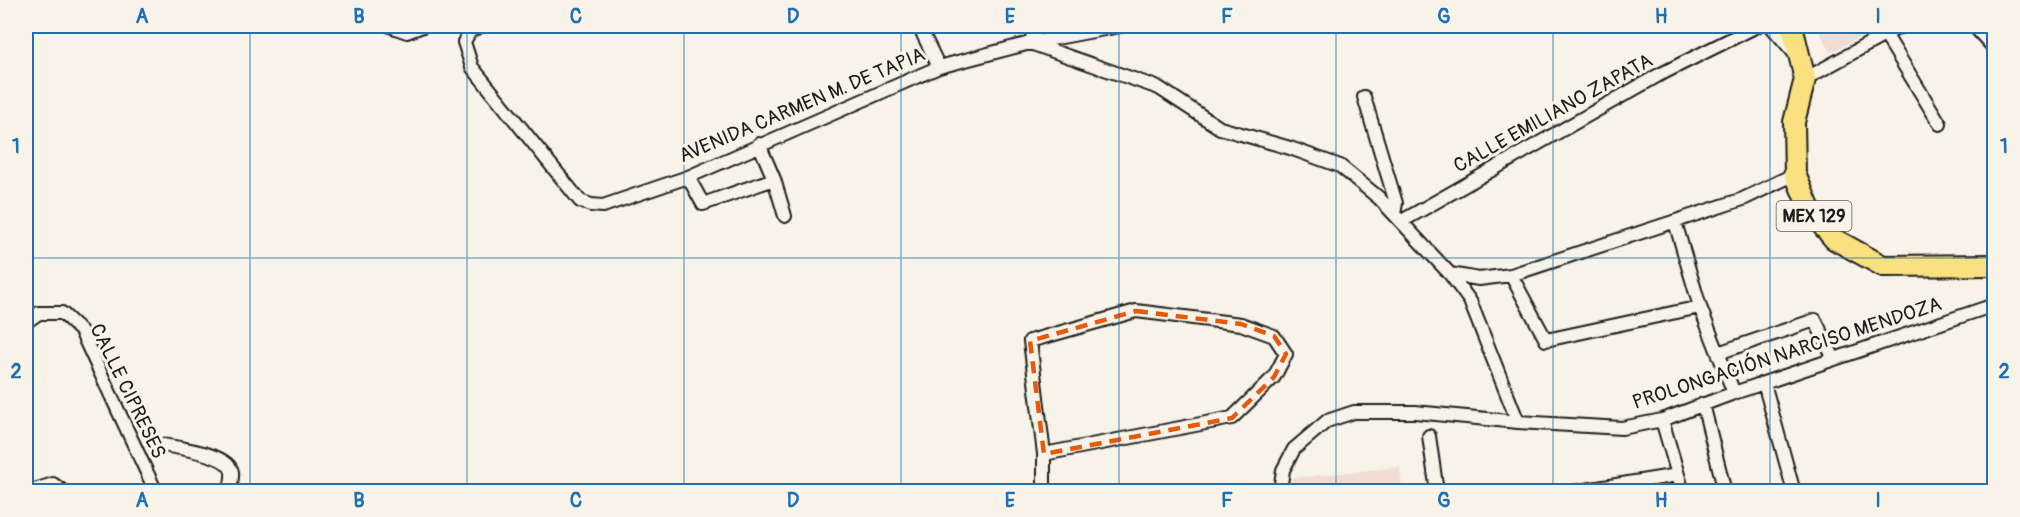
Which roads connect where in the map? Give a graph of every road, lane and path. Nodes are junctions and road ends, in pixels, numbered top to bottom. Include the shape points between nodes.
1 (390, 26) edge
2 (423, 26) edge
3 (919, 26) edge
4 (1037, 26) edge
5 (1120, 26) edge
6 (1757, 26) edge
7 (1771, 26) edge
8 (1792, 26) edge
9 (1901, 26) edge
10 (1974, 26) edge
11 (470, 31) edge
12 (1886, 34) junction
13 (1030, 43) junction
14 (1995, 48) edge
15 (939, 67) junction
16 (1803, 70) junction
17 (1364, 97) dead end
18 (1940, 124) dead end
19 (759, 144) junction
20 (1795, 174) junction
21 (688, 177) junction
22 (774, 179) junction
23 (785, 216) dead end
24 (1398, 217) junction
25 (1675, 222) junction
26 (1995, 265) edge
27 (1450, 274) junction
28 (1511, 275) junction
29 (1995, 305) edge
30 (1700, 307) junction
31 (26, 322) edge
32 (1718, 353) junction
33 (1834, 359) junction
34 (1764, 382) junction
35 (1734, 393) junction
36 (1703, 404) junction
37 (1662, 420) junction
38 (1518, 422) junction
39 (1429, 436) dead end
40 (163, 445) dead end
41 (1044, 454) junction
42 (1678, 475) junction
43 (28, 492) edge
44 (64, 492) edge
45 (156, 492) edge
46 (230, 492) edge
47 (1044, 492) edge
48 (1282, 492) edge
49 (1437, 492) edge
50 (1573, 492) edge
51 (1683, 492) edge
52 (1725, 492) edge
53 (1794, 492) edge

1 - 2 street via 406,32
3 - 15 street
4 - 13 street
5 - 13 street, AVENIDA CARMEN M. DE TAPIA
6 - 24 street, CALLE EMILIANO ZAPATA
7 - 16 street
8 - 16 main road, MEX 129
9 - 12 street
10 - 14 street
11 - 21 street, AVENIDA CARMEN M. DE TAPIA via 472,67 580,201 603,206
12 - 16 street
12 - 18 street
13 - 15 street, AVENIDA CARMEN M. DE TAPIA
13 - 24 street via 1159,88 1220,128 1340,166
15 - 19 street, AVENIDA CARMEN M. DE TAPIA
16 - 20 main road, MEX 129 via 1794,122
17 - 24 street
19 - 21 street, AVENIDA CARMEN M. DE TAPIA
19 - 22 street
20 - 25 street via 1743,199
20 - 26 main road, MEX 129 via 1811,212 1834,239 1883,266
21 - 22 street via 703,204
22 - 23 street
24 - 27 street
25 - 28 street
25 - 30 street
27 - 28 street via 1479,279
27 - 38 street via 1470,300
28 - 30 street via 1546,340
29 - 33 street, PROLONGACIÓN NARCISO MENDOZA
30 - 32 street
31 - 45 street, CALLE CIPRESES via 39,313 62,313 81,331
32 - 33 street via 1815,320
32 - 35 street
33 - 34 street, PROLONGACIÓN NARCISO MENDOZA
34 - 35 street, PROLONGACIÓN NARCISO MENDOZA
34 - 53 street
35 - 36 street, PROLONGACIÓN NARCISO MENDOZA
36 - 37 street, PROLONGACIÓN NARCISO MENDOZA
36 - 52 street
37 - 38 street, PROLONGACIÓN NARCISO MENDOZA via 1622,428
37 - 42 street
38 - 48 street, PROLONGACIÓN NARCISO MENDOZA via 1415,412 1354,412 1327,421 1293,449 1283,470
39 - 49 street
40 - 46 street via 216,457 228,464 232,472
41 - 41 street via 1232,418 1274,377 1286,354 1274,336 1241,324 1136,311 1030,341
41 - 47 street
42 - 50 street
42 - 51 street
43 - 44 street via 53,484

